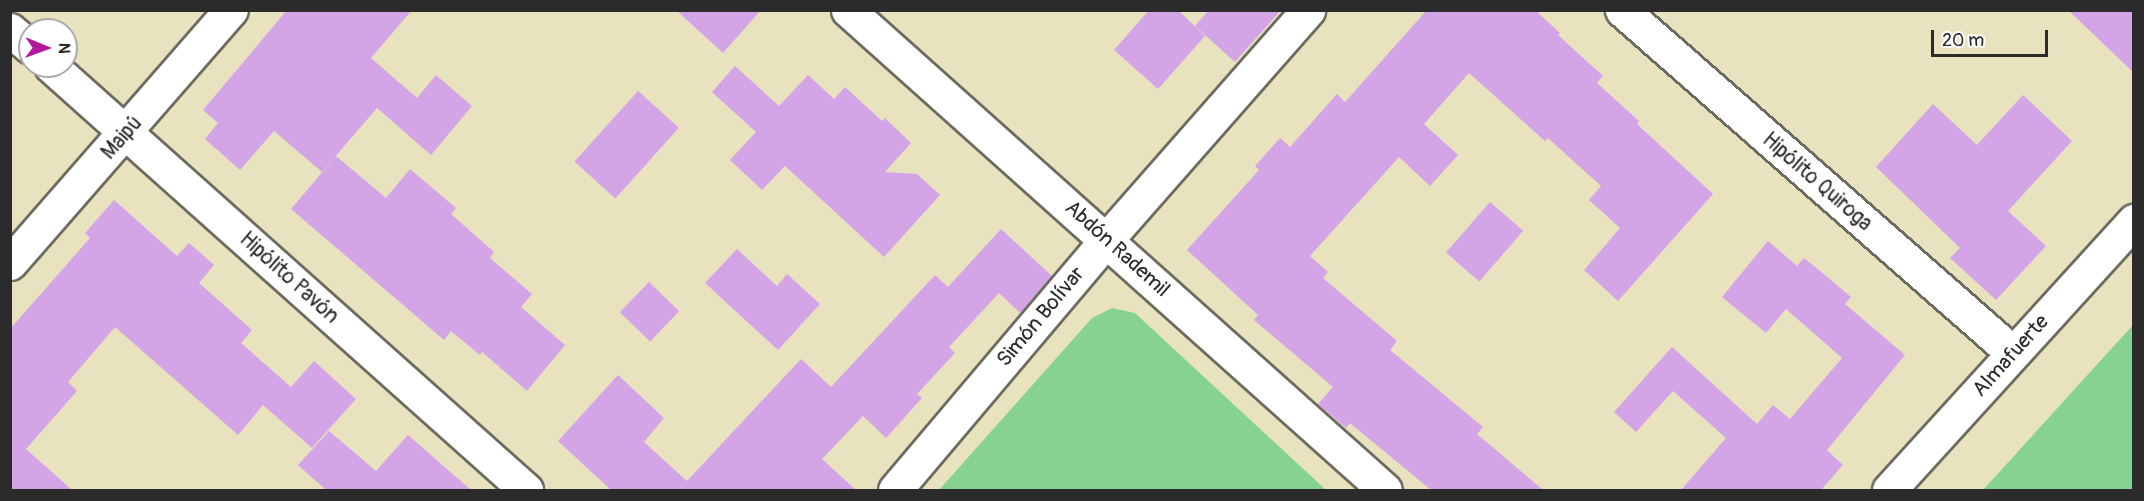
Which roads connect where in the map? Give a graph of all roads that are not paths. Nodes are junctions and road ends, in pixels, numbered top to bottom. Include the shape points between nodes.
1 (231, 10) edge
2 (848, 10) edge
3 (1308, 10) edge
4 (1622, 10) edge
5 (65, 78) edge
6 (126, 132) junction
7 (2133, 221) edge
8 (1107, 239) junction
9 (10, 263) edge
10 (2013, 353) junction
11 (526, 490) edge
12 (895, 490) edge
13 (1385, 490) edge
14 (1889, 490) edge

1 - 6 street, Maipú
2 - 8 street, Abdón Rademil
3 - 8 street, Simón Bolívar
4 - 10 street, Hipólito Quiroga
5 - 6 street, Hipólito Pavón
6 - 9 street, Maipú
6 - 11 street, Hipólito Pavón
7 - 10 street, Almafuerte
8 - 12 street, Simón Bolívar
8 - 13 street, Abdón Rademil
10 - 14 street, Almafuerte

